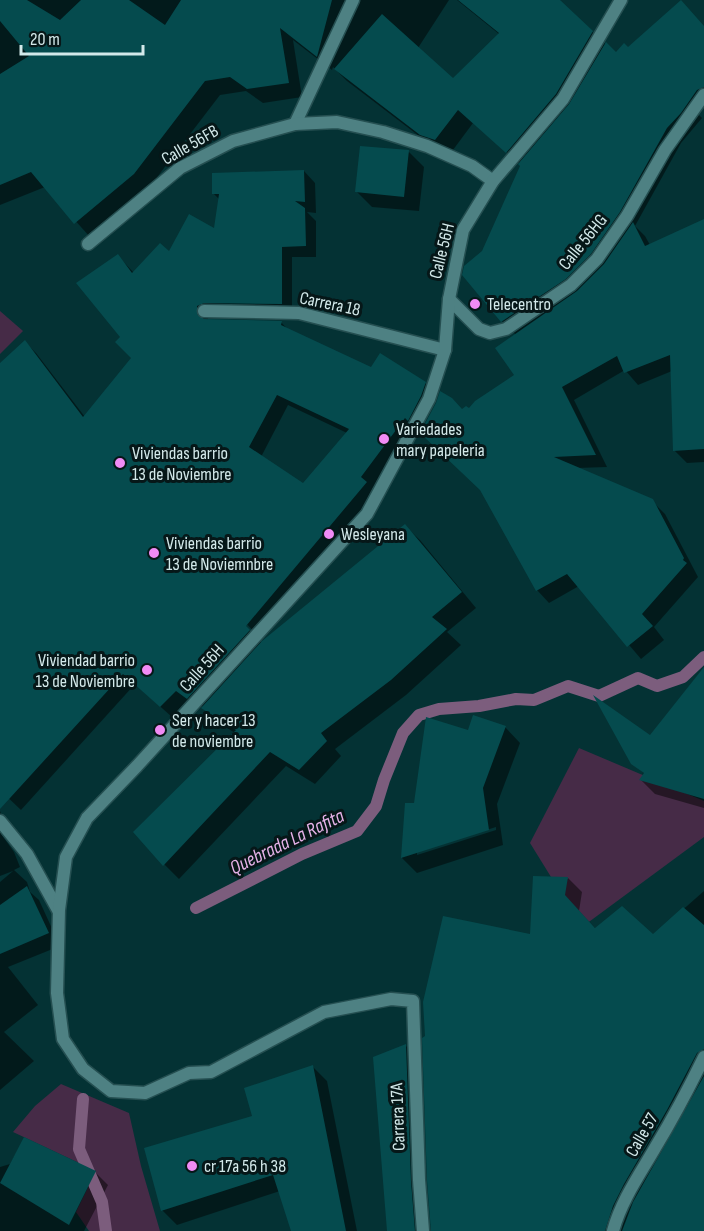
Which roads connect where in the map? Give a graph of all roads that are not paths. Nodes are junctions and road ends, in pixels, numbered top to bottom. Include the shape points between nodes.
1 (353, 0) edge
2 (621, 0) edge
3 (704, 95) edge
4 (295, 124) junction
5 (493, 181) junction
6 (88, 244) dead end
7 (449, 298) junction
8 (204, 311) dead end
9 (445, 350) junction
10 (0, 821) edge
11 (58, 910) junction
12 (413, 1001) joint
13 (704, 1057) edge
14 (423, 1231) edge
15 (613, 1231) edge

1 - 4 street
2 - 5 street, Calle 56H via 563,99
3 - 7 street, Calle 56HG via 665,150 627,216 571,285 506,329 490,333 479,329
4 - 5 street, Calle 56FB via 337,122 383,132 463,162
4 - 6 street, Calle 56FB via 233,141 180,168
5 - 7 street, Calle 56H via 463,230
7 - 9 street, Calle 56H
8 - 9 street, Carrera 18 via 299,314
9 - 11 street, Calle 56H via 429,399 367,514 87,818 66,857
10 - 11 street via 27,854
11 - 12 street, Calle 56H via 57,993 63,1039 83,1069 111,1090 145,1093 189,1073 212,1072 324,1012 391,999
12 - 14 street, Carrera 17A
13 - 15 street, Calle 57 via 681,1105 629,1192

